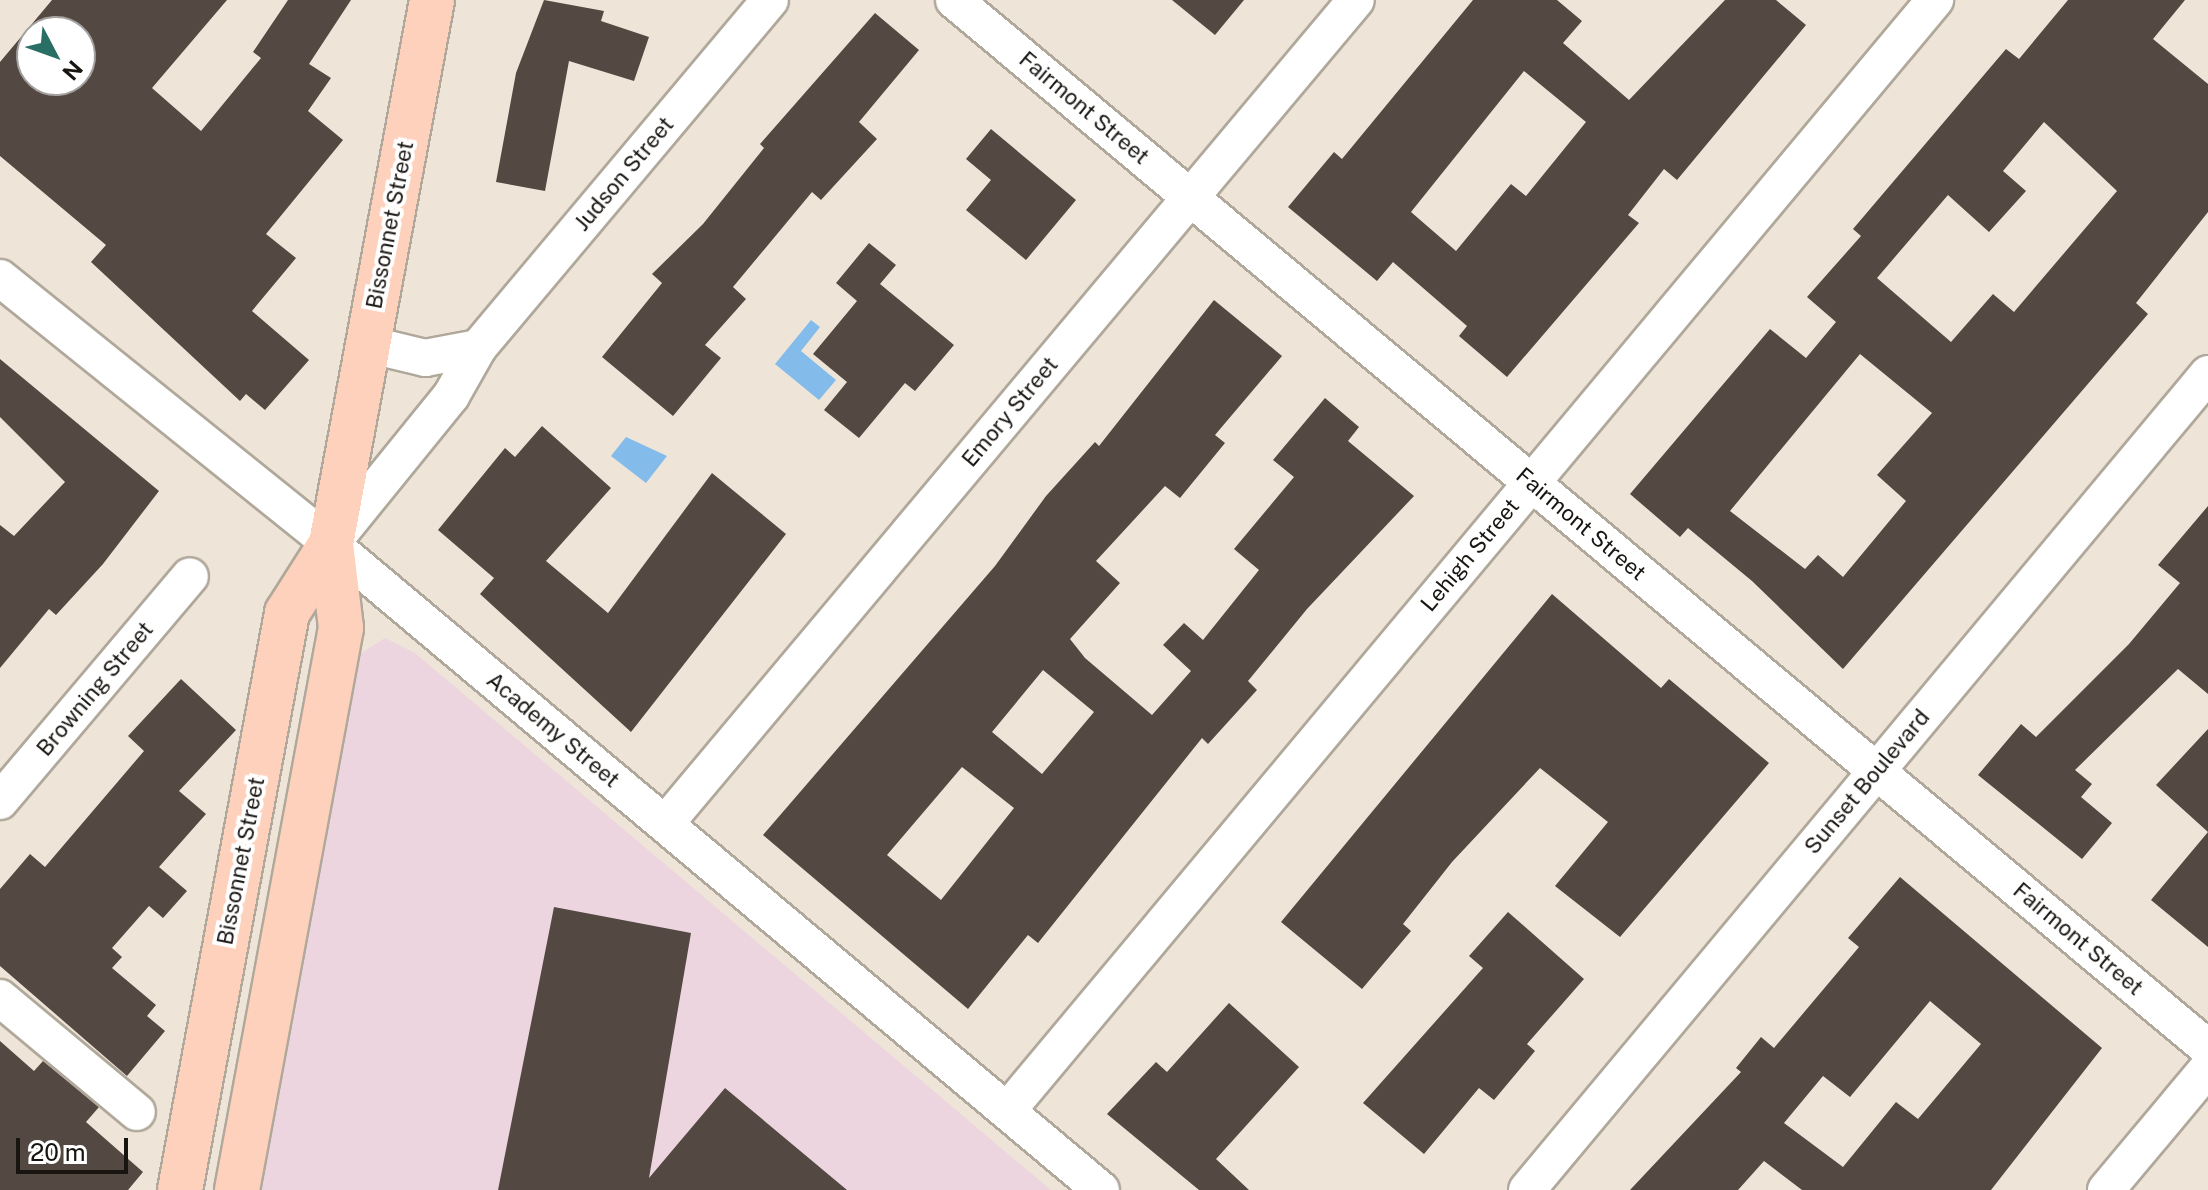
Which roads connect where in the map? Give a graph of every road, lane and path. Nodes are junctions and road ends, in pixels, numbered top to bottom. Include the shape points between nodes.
1 (432, 0) edge
2 (770, 0) edge
3 (954, 0) edge
4 (1356, 0) edge
5 (1935, 0) edge
6 (1190, 197) junction
7 (0, 278) edge
8 (367, 344) junction
9 (478, 348) junction
10 (2208, 374) edge
11 (1531, 482) junction
12 (331, 544) junction
13 (190, 576) dead end
14 (1876, 770) junction
15 (0, 801) edge
16 (665, 824) junction
17 (0, 998) edge
18 (2208, 1048) edge
19 (2208, 1068) edge
20 (1007, 1111) junction
21 (137, 1112) dead end
22 (180, 1190) edge
23 (237, 1190) edge
24 (1101, 1190) edge
25 (1527, 1190) edge
26 (2106, 1190) edge

1 - 8 main road, Bissonnet Street
2 - 9 street, Judson Street
3 - 6 street, Fairmont Street
4 - 6 street, Emory Street
5 - 11 street, Lehigh Street
6 - 11 street, Fairmont Street
6 - 16 street, Emory Street
7 - 12 street, Academy Street
8 - 9 street via 425,358
8 - 12 main road, Bissonnet Street
9 - 12 street, Judson Street via 451,396
10 - 14 street, Sunset Boulevard
11 - 14 street, Fairmont Street
11 - 20 street, Lehigh Street
12 - 16 street, Academy Street
12 - 22 main road, Bissonnet Street via 287,613
12 - 23 main road, Bissonnet Street via 341,628
13 - 15 street, Browning Street
14 - 18 street, Fairmont Street
14 - 25 street, Sunset Boulevard
16 - 20 street, Academy Street
17 - 21 street
19 - 26 street
20 - 24 street, Academy Street

